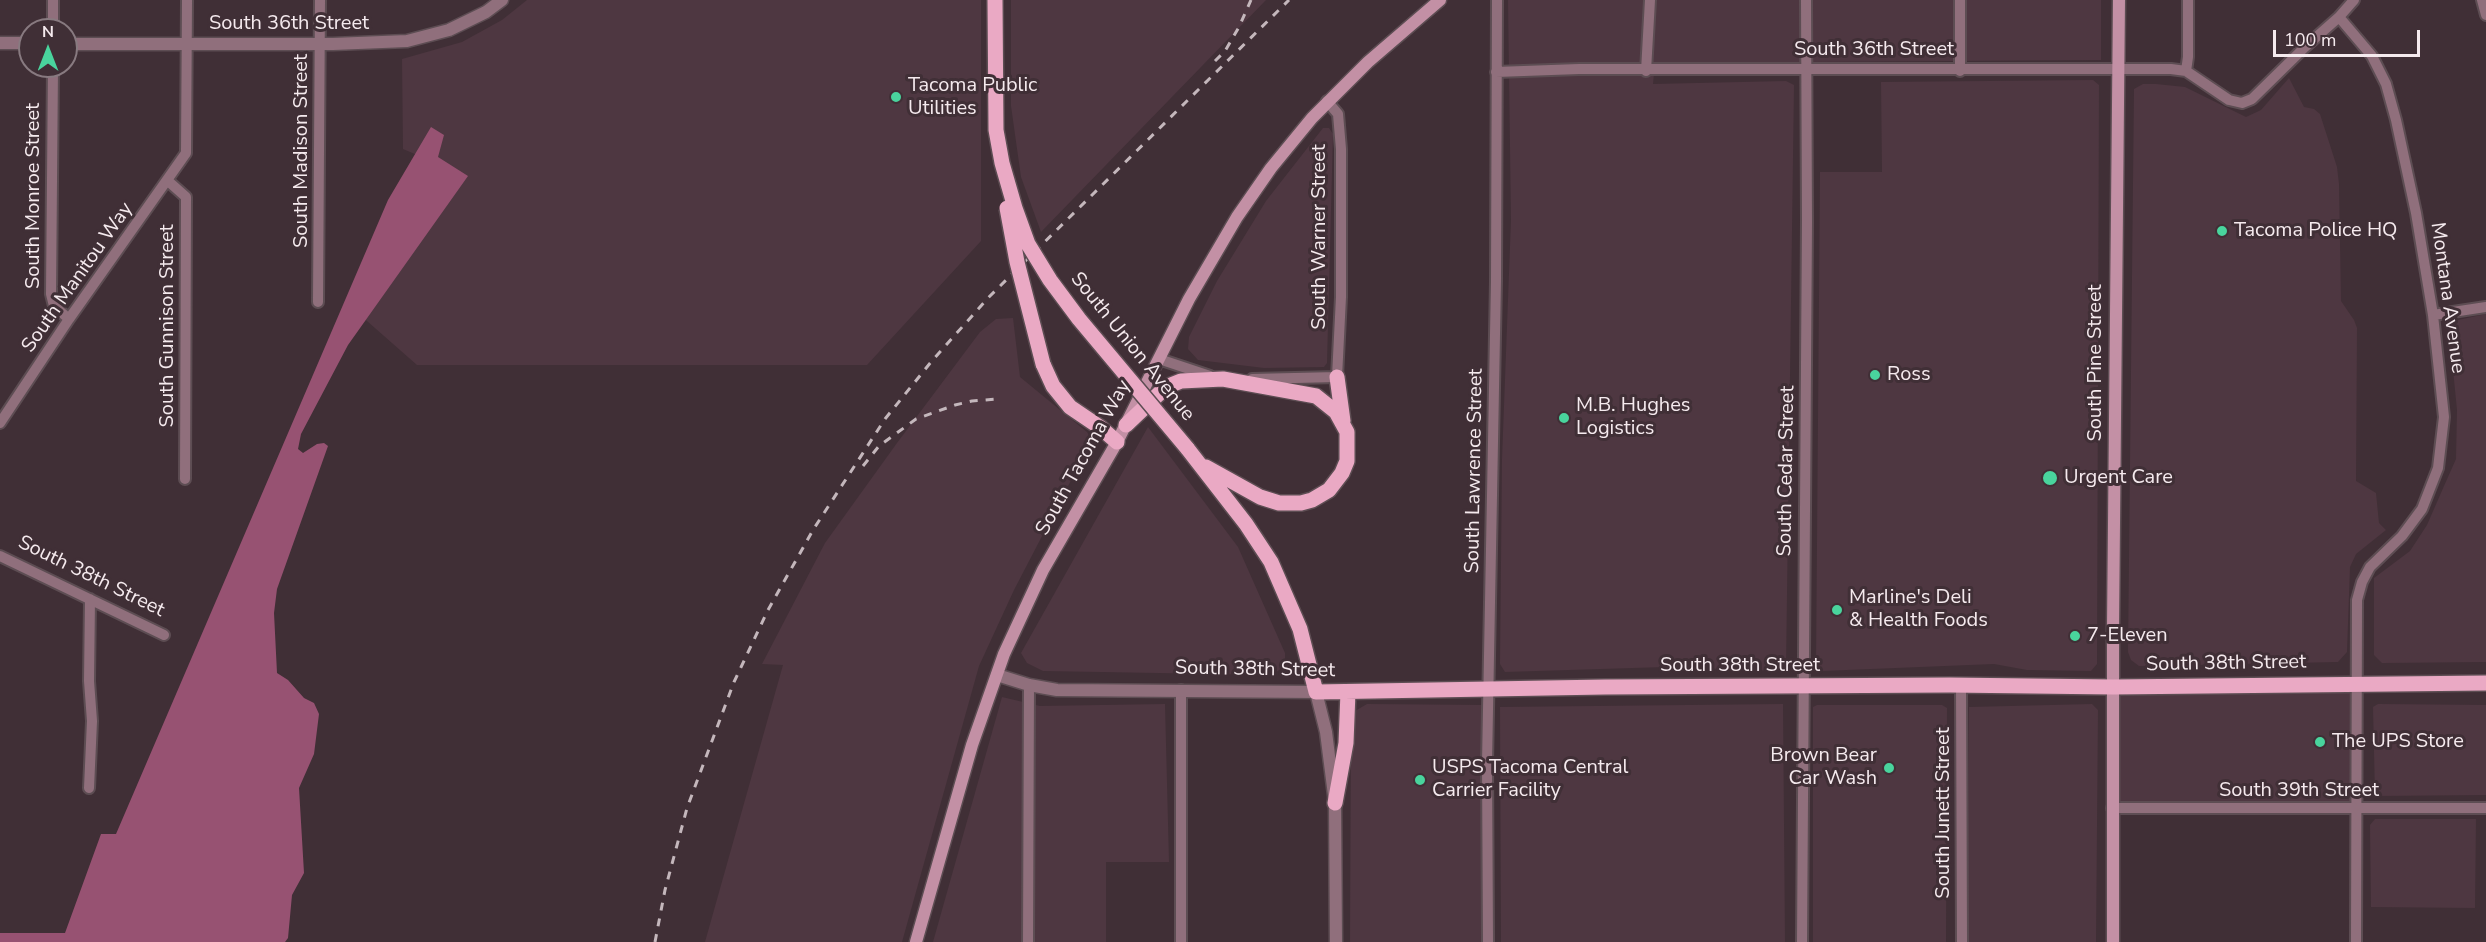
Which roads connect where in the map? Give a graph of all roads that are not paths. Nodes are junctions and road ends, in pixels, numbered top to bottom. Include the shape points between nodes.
1 (53, 0) edge
2 (187, 0) edge
3 (320, 0) edge
4 (502, 0) edge
5 (995, 0) edge
6 (1440, 0) edge
7 (1497, 0) edge
8 (1650, 0) edge
9 (1806, 0) edge
10 (1960, 0) edge
11 (2119, 0) edge
12 (2188, 0) edge
13 (2354, 0) edge
14 (2482, 0) edge
15 (2486, 15) edge
16 (2339, 17) junction
17 (53, 18) edge
18 (0, 43) edge
19 (18, 43) edge
20 (187, 43) junction
21 (78, 44) edge
22 (320, 44) junction
23 (1646, 70) junction
24 (1806, 70) junction
25 (2118, 70) junction
26 (1960, 71) junction
27 (2186, 71) junction
28 (1497, 72) junction
29 (53, 78) edge
30 (1327, 101) junction
31 (1002, 163) junction
32 (168, 181) junction
33 (318, 302) dead end
34 (2486, 307) edge
35 (2433, 315) junction
36 (69, 320) junction
37 (1159, 359) junction
38 (1337, 377) junction
39 (1223, 379) junction
40 (1343, 421) junction
41 (0, 423) edge
42 (1126, 425) junction
43 (1117, 442) junction
44 (1199, 462) junction
45 (185, 479) dead end
46 (0, 556) edge
47 (90, 600) junction
48 (164, 635) dead end
49 (997, 675) junction
50 (2486, 682) edge
51 (2356, 684) junction
52 (1029, 685) junction
53 (1961, 685) junction
54 (1802, 687) junction
55 (2113, 687) junction
56 (1488, 689) junction
57 (1181, 690) junction
58 (1316, 692) junction
59 (1348, 692) junction
60 (89, 788) dead end
61 (1335, 803) junction
62 (2112, 808) junction
63 (2355, 808) junction
64 (2486, 808) edge
65 (916, 942) edge
66 (1028, 942) edge
67 (1181, 942) edge
68 (1336, 942) edge
69 (1488, 942) edge
70 (1802, 942) edge
71 (1962, 942) edge
72 (2113, 942) edge
73 (2356, 942) edge

1 - 17 street
2 - 20 street
3 - 22 street, South Madison Street
4 - 22 street, South 36th Street via 471,20 419,39
5 - 31 main road, South Union Avenue, bridge via 996,130
6 - 30 main road, South Tacoma Way
7 - 28 street, South Lawrence Street
8 - 23 street
9 - 24 street, South Cedar Street
10 - 26 street
11 - 25 main road, South Pine Street
12 - 27 street
13 - 16 street
14 - 15 street
16 - 27 street via 2252,99 2242,103 2229,100
16 - 35 street, Montana Avenue via 2372,56 2386,84 2416,213
18 - 19 street
20 - 21 street, South 36th Street
20 - 22 street, South 36th Street
20 - 32 street, South Manitou Way via 186,153
22 - 33 street, South Madison Street
23 - 24 street, South 36th Street
23 - 28 street, South 36th Street
24 - 26 street, South 36th Street
24 - 54 street, South Cedar Street
25 - 26 street, South 36th Street
25 - 27 street, South 36th Street
25 - 55 main road, South Pine Street
28 - 56 street, South Lawrence Street
29 - 36 street, South Monroe Street via 51,294 54,306
30 - 37 main road, South Tacoma Way via 1271,168 1237,217
30 - 38 street, South Warner Street via 1338,114 1341,149
31 - 43 main road, bridge via 1017,262 1043,364 1053,386 1070,407
31 - 44 main road, South Union Avenue, bridge via 1028,244 1050,280
32 - 36 street, South Manitou Way
32 - 45 street, South Gunnison Street via 186,197
34 - 35 street
35 - 51 street, Montana Avenue via 2444,402 2438,468 2422,508 2364,578 2356,608
36 - 41 street, South Manitou Way
37 - 39 street
37 - 42 main road, South Tacoma Way
38 - 39 street
38 - 40 main road
39 - 40 main road via 1316,396
39 - 42 main road via 1181,381 1166,387
40 - 44 main road via 1348,446 1342,473 1329,490 1312,500 1290,504 1271,501
42 - 43 main road, South Tacoma Way
43 - 49 main road, South Tacoma Way via 1040,577
44 - 58 main road, South Union Avenue via 1271,562 1300,629
46 - 47 street, South 38th Street
47 - 48 street, South 38th Street
47 - 60 street
49 - 52 street, South 38th Street
49 - 65 main road, South Tacoma Way via 972,745
50 - 51 main road, South 38th Street
51 - 55 main road, South 38th Street
51 - 63 street
52 - 57 street, South 38th Street via 1057,690
52 - 66 street
53 - 54 main road, South 38th Street
53 - 55 main road, South 38th Street
53 - 71 street, South Junett Street
54 - 56 main road, South 38th Street
54 - 70 street, South Cedar Street
55 - 62 main road, South Pine Street
56 - 59 main road, South 38th Street
56 - 69 street, South Lawrence Street
57 - 58 street, South 38th Street
57 - 67 street
58 - 59 main road, South 38th Street
58 - 61 street via 1326,732
59 - 61 main road via 1346,743
61 - 68 street
62 - 63 street, South 39th Street
62 - 72 main road, South Pine Street
63 - 64 street, South 39th Street
63 - 73 street

